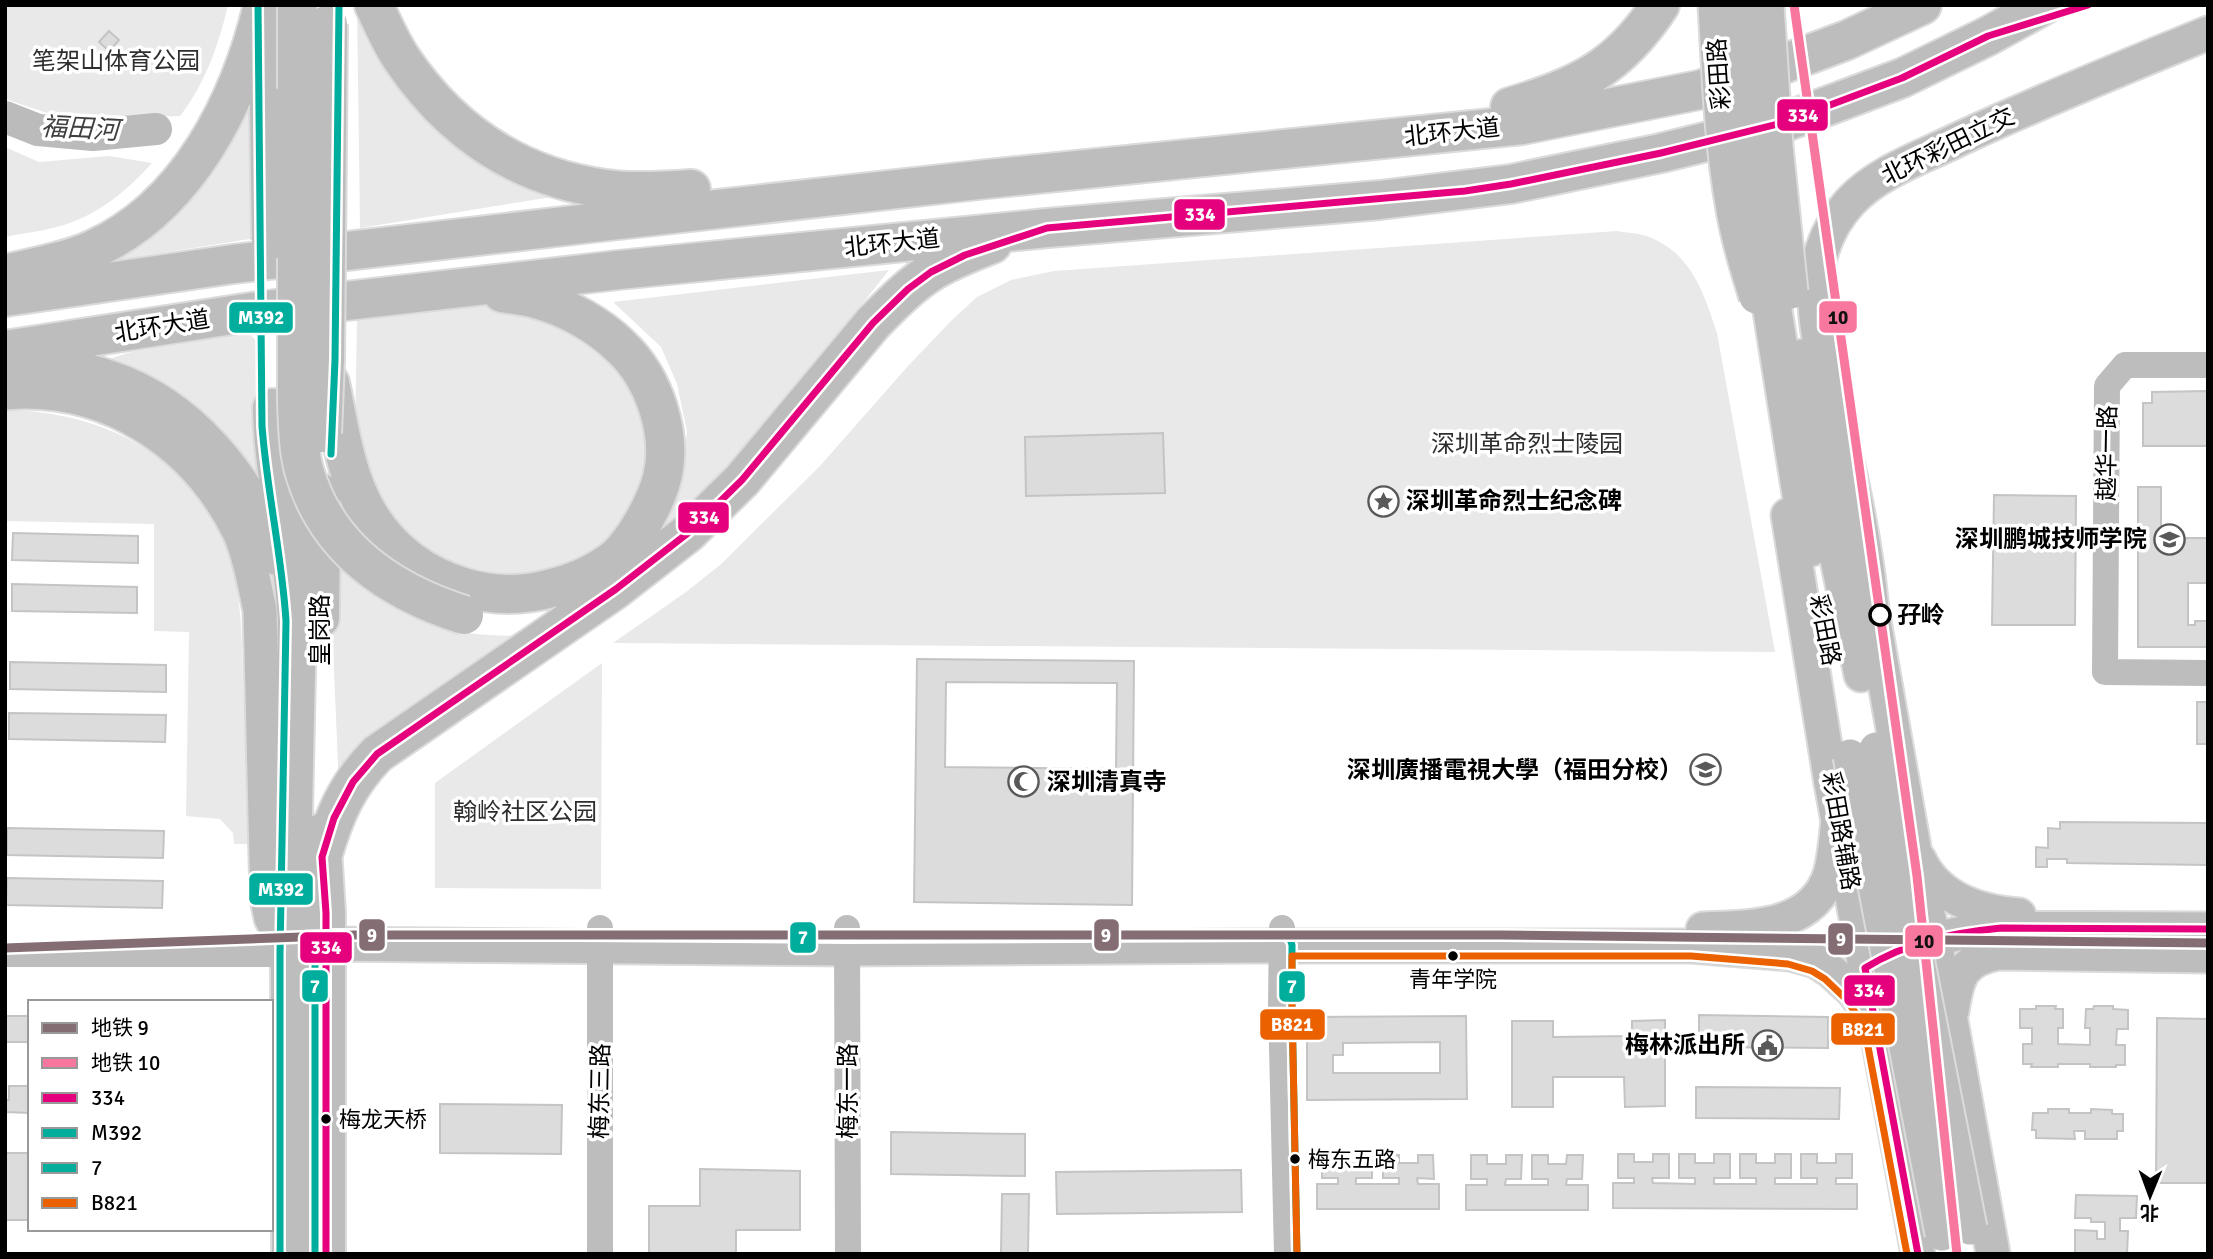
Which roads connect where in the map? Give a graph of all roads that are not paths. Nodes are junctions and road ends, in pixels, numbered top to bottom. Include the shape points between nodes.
1 (266, 5) edge
2 (374, 5) edge
3 (1660, 5) edge
4 (1715, 5) edge
5 (1744, 5) edge
6 (1766, 5) edge
7 (1922, 5) edge
8 (2044, 5) edge
9 (318, 12) edge
10 (2208, 33) edge
11 (1394, 138) junction
12 (987, 179) junction
13 (1047, 228) junction
14 (5, 274) edge
15 (469, 287) junction
16 (1772, 295) junction
17 (5, 298) edge
18 (5, 351) edge
19 (5, 361) edge
20 (2208, 365) edge
21 (1806, 377) junction
22 (5, 393) edge
23 (1777, 406) junction
24 (336, 471) junction
25 (1810, 547) junction
26 (616, 589) junction
27 (1871, 610) junction
28 (297, 621) junction
29 (2208, 673) edge
30 (1863, 753) junction
31 (1838, 820) junction
32 (1914, 844) junction
33 (322, 858) junction
34 (1921, 887) junction
35 (1855, 907) junction
36 (2112, 929) junction
37 (2208, 929) edge
38 (600, 937) junction
39 (1282, 937) junction
40 (1691, 938) junction
41 (1934, 938) junction
42 (847, 939) junction
43 (313, 941) junction
44 (5, 954) edge
45 (2208, 956) edge
46 (1865, 968) junction
47 (1951, 1021) junction
48 (1876, 1033) junction
49 (1950, 1245) edge
50 (291, 1254) edge
51 (326, 1254) edge
52 (600, 1254) edge
53 (848, 1254) edge
54 (1287, 1254) edge
55 (1993, 1254) edge

1 - 14 highway via 220,123 161,202 94,250
1 - 28 highway, 皇岗路, bridge via 274,454 294,572
2 - 12 highway via 400,57 444,112 492,150 563,181 608,190 666,191 888,178
3 - 11 highway via 1635,40 1576,84
4 - 16 main road, 彩田路, bridge via 1732,207 1741,250
5 - 16 highway, bridge via 1758,188
6 - 16 main road, 彩田路, bridge via 1776,147
7 - 11 highway, 北环大道 via 1847,40 1699,90 1522,125
8 - 13 highway, 北环大道 via 1989,36 1857,96 1782,123 1661,153 1465,191
9 - 24 highway, 皇岗路, bridge via 325,360
9 - 26 highway, bridge via 297,401 304,470 313,496 330,526 359,559 388,582 437,607 464,615 519,619 577,607
10 - 27 main road, 北环彩田立交 via 2021,111 1893,171 1861,191 1836,220 1820,255 1815,304 1868,568
11 - 12 highway, 北环大道
12 - 17 highway, 北环大道 via 233,264
13 - 15 highway, 北环大道
13 - 26 highway via 965,255 908,289 873,323 724,498 688,533
15 - 18 highway, 北环大道 via 258,311
15 - 24 highway via 539,300 566,311 622,347 641,370 654,398 665,452 653,505 636,536 596,572 567,585 508,594 474,590 418,568 399,553
16 - 21 main road, 彩田路
16 - 23 main road, 彩田路
16 - 25 highway
19 - 28 highway via 107,379 142,393 192,429 232,471 261,517 290,590
20 - 29 street, 越华一路 via 2125,365 2107,386 2105,671
21 - 27 main road via 1836,469 1856,569
21 - 30 main road, 彩田路
22 - 43 main road via 72,396 130,416 190,463 218,496 240,533 260,610 268,907
23 - 25 main road, 彩田路
23 - 31 main road, 彩田路辅路 via 1789,518
24 - 33 highway, 皇岗路 via 320,800
25 - 30 main road, 彩田路
26 - 33 highway via 377,754 344,797
27 - 32 main road
28 - 43 highway, 皇岗路
30 - 49 main road, 彩田路, bridge
31 - 35 main road, 彩田路辅路
31 - 40 main road via 1825,887 1792,918
32 - 34 main road
32 - 36 main road via 1939,887 1972,906
33 - 43 highway, 皇岗路
34 - 35 main road via 1915,908 1897,921 1876,922
34 - 41 main road
35 - 46 main road, 彩田路辅路
36 - 37 main road
36 - 41 main road via 2001,928
38 - 42 main road
38 - 43 main road
38 - 52 street, 梅东三路
39 - 40 main road
39 - 42 main road
39 - 54 street
40 - 48 main road via 1816,961 1855,993
41 - 46 main road via 1899,948
41 - 47 main road
42 - 53 street, 梅东一路
43 - 44 street
43 - 50 highway, 皇岗路
43 - 51 highway, 皇岗路
45 - 47 main road via 1983,956 1970,964 1956,984
46 - 48 main road, 彩田路辅路
47 - 55 main road
48 - 49 main road, 彩田路辅路

